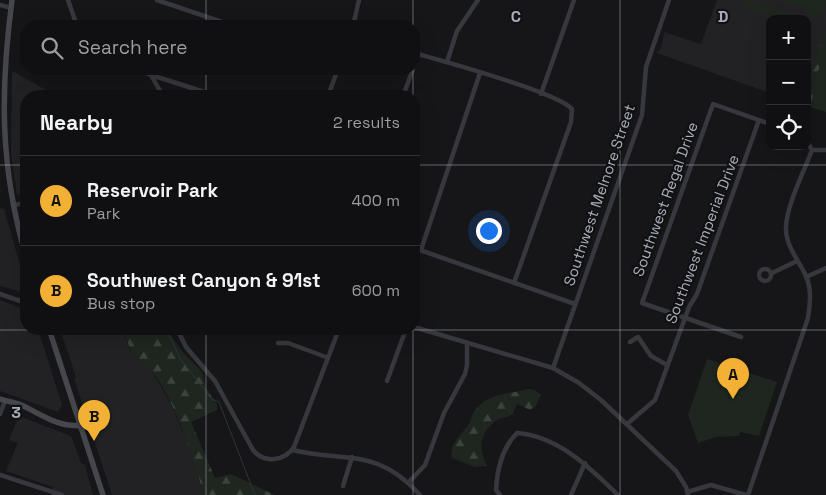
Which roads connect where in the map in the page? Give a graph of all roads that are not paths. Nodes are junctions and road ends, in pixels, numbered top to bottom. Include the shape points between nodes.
1 (12, 0) edge
2 (68, 0) edge
3 (157, 0) edge
4 (359, 0) edge
5 (478, 0) edge
6 (574, 0) edge
7 (669, 0) edge
8 (0, 6) edge
9 (11, 8) junction
10 (74, 20) edge
11 (216, 20) edge
12 (354, 20) edge
13 (420, 55) edge
14 (447, 62) junction
15 (480, 73) junction
16 (151, 75) joint
17 (336, 75) edge
18 (411, 75) edge
19 (160, 90) edge
20 (198, 90) edge
21 (330, 90) edge
22 (406, 90) edge
23 (541, 94) junction
24 (1, 110) edge
25 (759, 120) junction
26 (766, 123) edge
27 (812, 150) joint
28 (826, 150) edge
29 (20, 204) edge
30 (13, 205) junction
31 (20, 233) edge
32 (422, 250) joint
33 (797, 261) junction
34 (826, 268) edge
35 (772, 273) dead end
36 (806, 277) junction
37 (514, 282) junction
38 (0, 294) edge
39 (20, 301) edge
40 (575, 304) junction
41 (685, 319) junction
42 (420, 329) edge
43 (51, 335) edge
44 (180, 335) edge
45 (336, 335) edge
46 (404, 335) edge
47 (741, 337) dead end
48 (630, 342) dead end
49 (278, 343) dead end
50 (467, 343) junction
51 (326, 357) junction
52 (667, 365) junction
53 (553, 368) junction
54 (386, 381) dead end
55 (3, 400) edge
56 (0, 414) edge
57 (627, 424) junction
58 (81, 425) junction
59 (292, 450) junction
60 (352, 457) junction
61 (585, 463) junction
62 (0, 475) edge
63 (409, 482) junction
64 (343, 486) dead end
65 (47, 493) edge
66 (687, 493) edge
67 (62, 495) edge
68 (103, 495) edge
69 (420, 495) edge
70 (500, 495) edge
71 (571, 495) edge
72 (618, 495) edge
73 (747, 495) edge

1 - 9 main road
2 - 10 street
3 - 11 street
4 - 12 street
5 - 14 street via 457,31
6 - 23 street
7 - 40 street, Southwest Melnore Street via 646,68 642,115
8 - 9 street
9 - 24 main road
13 - 14 street
14 - 15 street
15 - 23 street
15 - 32 street
16 - 19 street
16 - 20 street
17 - 21 street
18 - 22 street
23 - 37 street via 567,103 572,109 571,122
24 - 30 main road
25 - 26 street
25 - 41 street, Southwest Imperial Drive via 697,294
25 - 41 street, Southwest Regal Drive via 713,104 642,303
27 - 28 street
27 - 33 street via 786,228
29 - 30 street
30 - 31 main road
32 - 37 street
33 - 35 street
33 - 36 street
34 - 36 street
36 - 73 street via 811,299 808,318
37 - 40 street
38 - 39 street
40 - 53 street, Southwest Melnore Street
41 - 47 street
41 - 52 street, Southwest Imperial Drive
42 - 50 street
43 - 58 main road
44 - 59 street via 215,381 256,454 282,458
45 - 51 street
46 - 54 street
48 - 52 street via 638,337 651,356
49 - 51 street via 288,343
50 - 53 street
50 - 63 street via 465,374 444,413 425,466
51 - 59 street
52 - 57 street, Southwest Imperial Drive via 655,400
53 - 57 street via 579,383
55 - 56 street
55 - 58 main road via 72,427
57 - 66 street via 676,471
58 - 68 main road
59 - 60 street
60 - 63 street via 388,467
60 - 64 street
61 - 70 street via 530,434 516,433 497,472 496,490
61 - 71 street
61 - 72 street
62 - 65 street
63 - 69 street
65 - 67 street
66 - 73 street via 711,485

